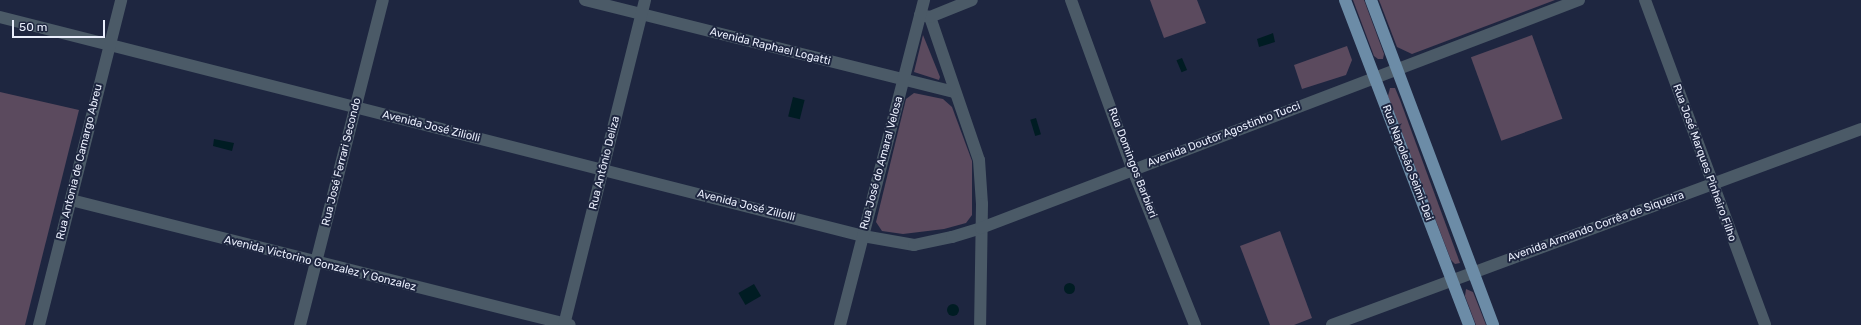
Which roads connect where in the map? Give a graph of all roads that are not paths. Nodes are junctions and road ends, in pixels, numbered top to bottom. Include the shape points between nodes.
1 (121, 0) edge
2 (383, 0) edge
3 (585, 0) edge
4 (645, 0) edge
5 (924, 0) edge
6 (972, 0) edge
7 (1071, 0) edge
8 (1346, 0) edge
9 (1371, 0) edge
10 (1580, 0) edge
11 (1644, 0) edge
12 (642, 15) junction
13 (925, 16) junction
14 (0, 17) edge
15 (109, 45) junction
16 (1398, 70) junction
17 (1374, 78) junction
18 (904, 80) junction
19 (954, 92) junction
20 (356, 108) junction
21 (1861, 129) edge
22 (604, 169) junction
23 (1133, 170) junction
24 (1711, 184) junction
25 (71, 200) junction
26 (981, 228) junction
27 (863, 236) junction
28 (316, 263) junction
29 (1473, 272) junction
30 (1452, 280) junction
31 (566, 324) edge
32 (39, 325) edge
33 (300, 325) edge
34 (840, 325) edge
35 (980, 325) edge
36 (1195, 325) edge
37 (1332, 325) edge
38 (1469, 325) edge
39 (1493, 325) edge
40 (1765, 325) edge

1 - 15 street, Rua Antonia de Camargo Abreu
2 - 20 street, Rua José Ferrari Secondo
3 - 12 street, Avenida Raphael Logatti
4 - 12 street, Rua Antônio Deliza
5 - 13 street, Rua José do Amaral Velosa
6 - 13 street
7 - 23 street, Rua Domingos Barbieri
8 - 17 main road, Rua Napoleão Selmi-Dei
9 - 16 main road, Rua Napoleão Selmi-Dei
10 - 16 street, Avenida Doutor Agostinho Tucci
11 - 24 street, Rua José Marques Pinheiro Filho
12 - 18 street, Avenida Raphael Logatti
12 - 22 street, Rua Antônio Deliza
13 - 18 street, Rua José do Amaral Velosa
13 - 19 street
14 - 15 street, Avenida José Ziliolli
15 - 20 street, Avenida José Ziliolli
15 - 25 street, Rua Antonia de Camargo Abreu
16 - 17 street, Avenida Doutor Agostinho Tucci
16 - 29 main road, Rua Napoleão Selmi-Dei
17 - 23 street, Avenida Doutor Agostinho Tucci
17 - 30 main road, Rua Napoleão Selmi-Dei
18 - 19 street, Avenida Raphael Logatti
18 - 27 street, Rua José do Amaral Velosa
19 - 26 street via 979,160
20 - 22 street, Avenida José Ziliolli
20 - 28 street, Rua José Ferrari Secondo
21 - 24 street, Avenida Armando Corrêa de Siqueira
22 - 27 street, Avenida José Ziliolli
22 - 31 street, Rua Antônio Deliza
23 - 26 street, Avenida Doutor Agostinho Tucci
23 - 36 street, Rua Domingos Barbieri
24 - 29 street, Avenida Armando Corrêa de Siqueira
24 - 40 street, Rua José Marques Pinheiro Filho
25 - 28 street, Avenida Victorino Gonzalez Y Gonzalez
25 - 32 street, Rua Antonia de Camargo Abreu
26 - 27 street, Avenida Doutor Agostinho Tucci via 914,245
26 - 35 street
27 - 34 street, Rua José do Amaral Velosa
28 - 31 street, Avenida Victorino Gonzalez Y Gonzalez
28 - 33 street, Rua José Ferrari Secondo
29 - 30 street, Avenida Armando Corrêa de Siqueira
29 - 39 main road, Rua Napoleão Selmi-Dei
30 - 37 street, Avenida Armando Corrêa de Siqueira
30 - 38 main road, Rua Napoleão Selmi-Dei

